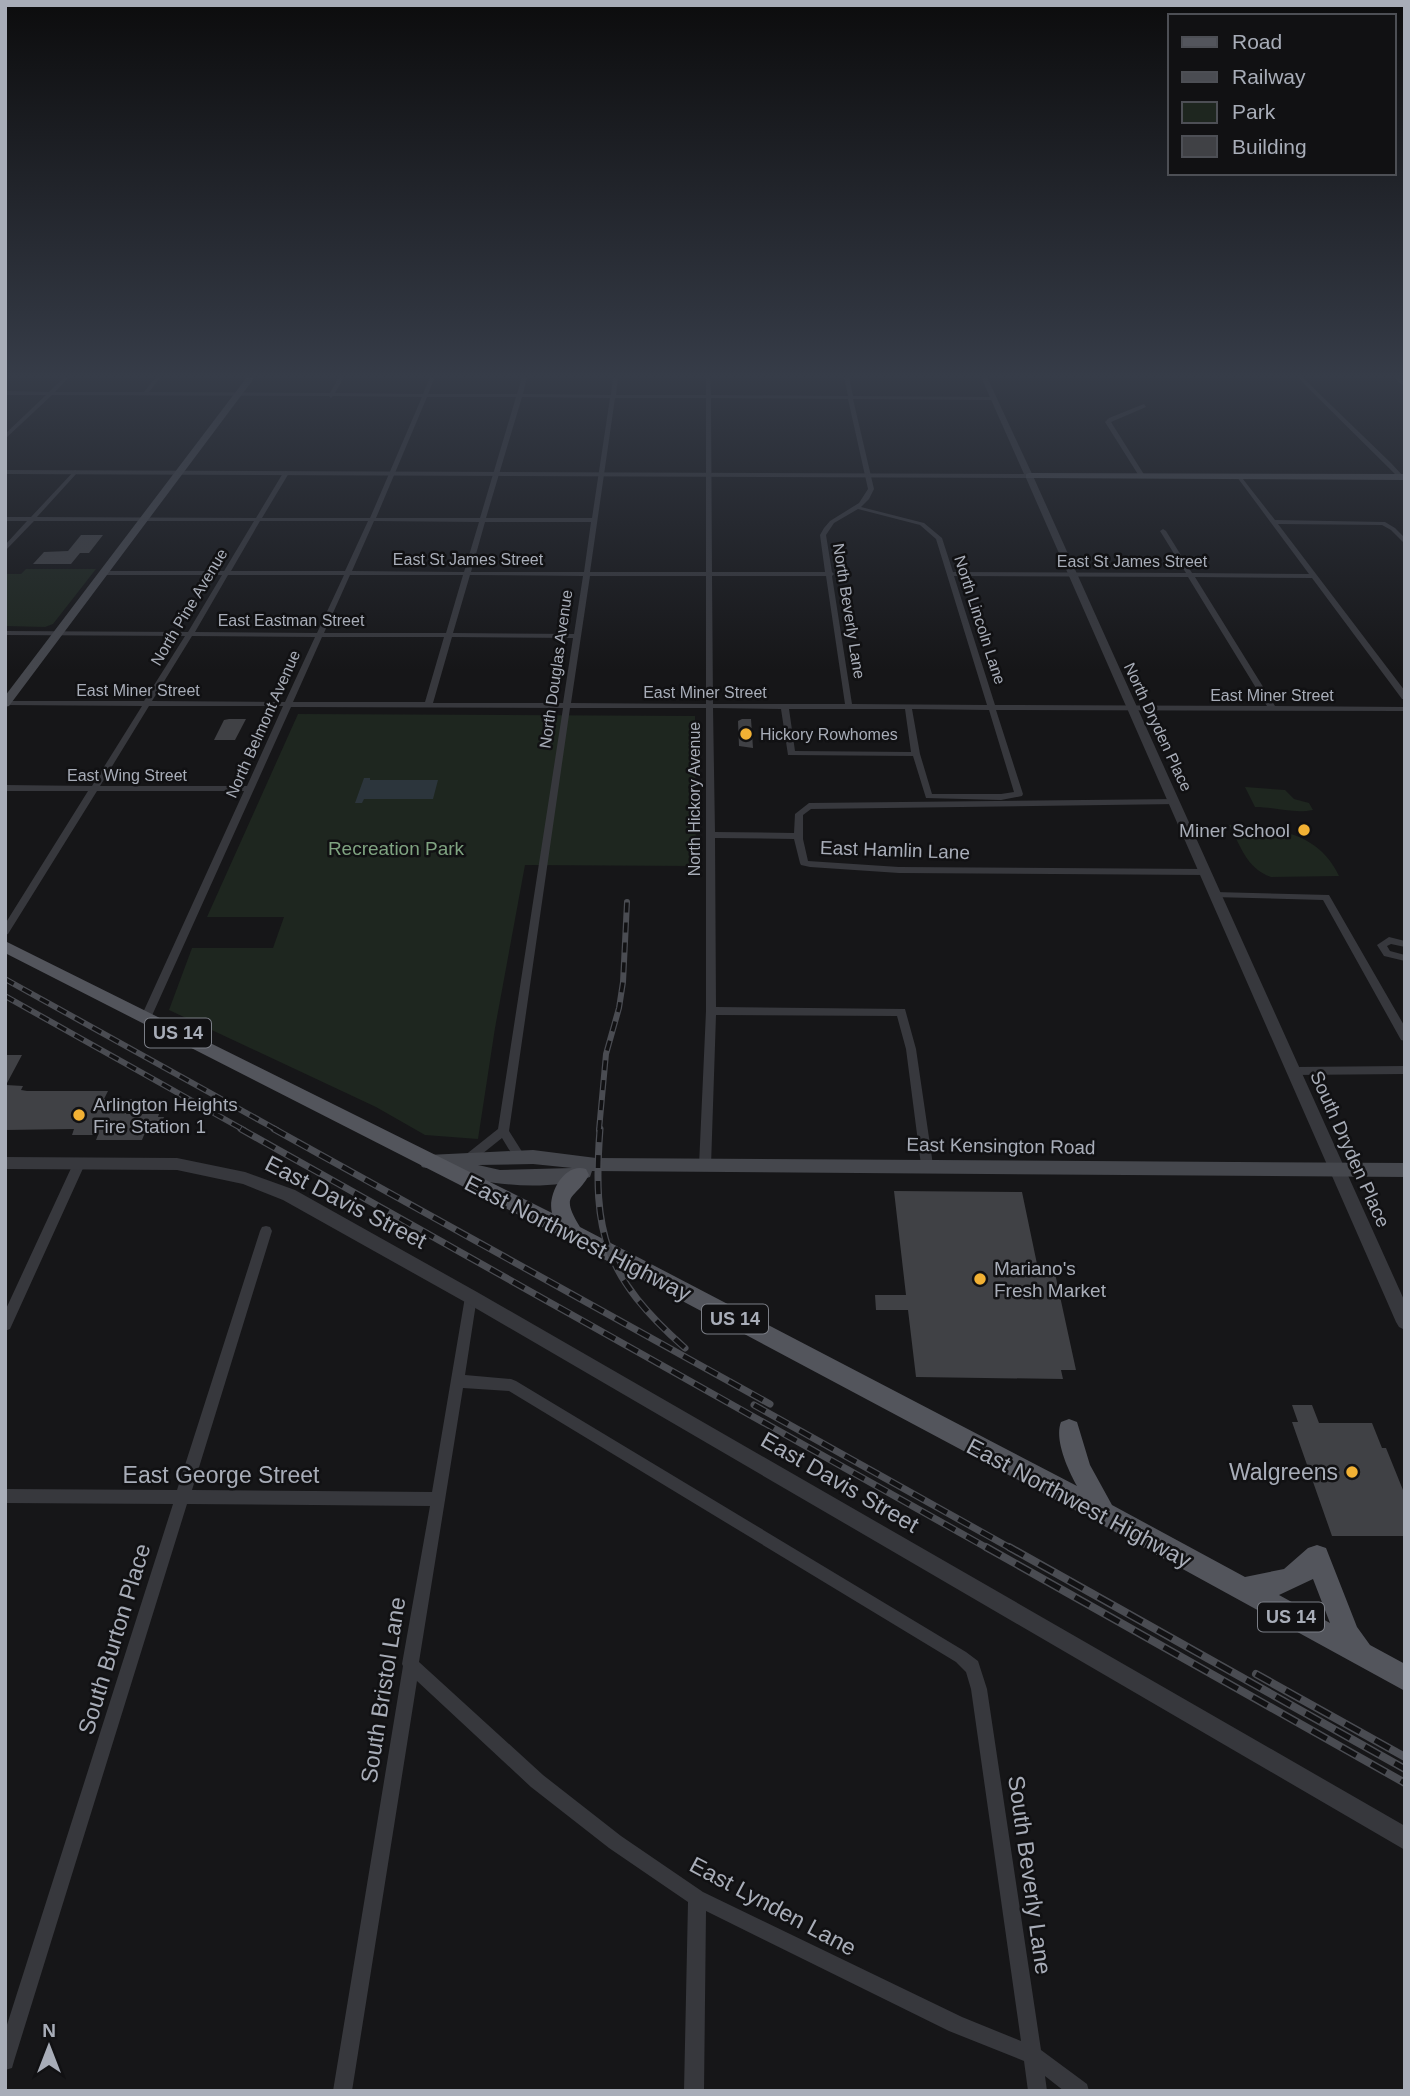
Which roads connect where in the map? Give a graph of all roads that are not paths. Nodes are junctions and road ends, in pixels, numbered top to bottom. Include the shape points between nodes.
1 (393, 474) edge
2 (497, 474) edge
3 (601, 474) edge
4 (709, 474) edge
5 (72, 475) edge
6 (179, 475) edge
7 (285, 475) edge
8 (838, 475) edge
9 (867, 475) junction
10 (1029, 476) junction
11 (1142, 476) joint
12 (1239, 476) junction
13 (1403, 477) edge
14 (859, 508) junction
15 (5, 519) edge
16 (33, 519) junction
17 (145, 519) junction
18 (258, 520) junction
19 (372, 520) junction
20 (484, 520) junction
21 (593, 520) junction
22 (1274, 522) junction
23 (1163, 531) dead end
24 (1405, 542) edge
25 (5, 549) edge
26 (104, 573) junction
27 (225, 573) junction
28 (346, 573) junction
29 (467, 573) junction
30 (586, 573) junction
31 (710, 574) junction
32 (831, 574) junction
33 (951, 574) junction
34 (1071, 575) junction
35 (1191, 575) junction
36 (1314, 576) junction
37 (5, 633) edge
38 (59, 633) junction
39 (190, 634) junction
40 (319, 634) junction
41 (447, 635) junction
42 (577, 635) junction
43 (1405, 697) edge
44 (5, 704) edge
45 (147, 704) junction
46 (288, 704) junction
47 (428, 705) junction
48 (567, 706) junction
49 (709, 706) junction
50 (785, 707) junction
51 (849, 707) junction
52 (908, 707) junction
53 (994, 708) junction
54 (1132, 708) junction
55 (1273, 709) junction
56 (1405, 709) edge
57 (916, 755) junction
58 (5, 788) edge
59 (95, 789) junction
60 (249, 789) junction
61 (1175, 802) junction
62 (710, 835) junction
63 (798, 836) junction
64 (1205, 872) junction
65 (1215, 895) junction
66 (5, 932) edge
67 (1405, 944) edge
68 (5, 946) edge
69 (1405, 958) edge
70 (1258, 992) joint
71 (710, 1011) junction
72 (146, 1017) junction
73 (1405, 1037) edge
74 (1405, 1070) edge
75 (1294, 1071) junction
76 (503, 1131) junction
77 (520, 1158) junction
78 (467, 1159) junction
79 (428, 1162) junction
80 (5, 1163) edge
81 (79, 1164) junction
82 (927, 1165) junction
83 (705, 1166) junction
84 (588, 1170) junction
85 (1338, 1170) junction
86 (1405, 1170) edge
87 (266, 1231) dead end
88 (573, 1233) junction
89 (471, 1297) junction
90 (1405, 1322) edge
91 (5, 1325) edge
92 (457, 1381) junction
93 (1069, 1430) dead end
94 (5, 1496) edge
95 (182, 1497) junction
96 (437, 1499) junction
97 (1105, 1514) junction
98 (1242, 1590) junction
99 (1362, 1655) junction
100 (410, 1664) junction
101 (1405, 1678) edge
102 (1405, 1839) edge
103 (697, 1898) junction
104 (1033, 2055) junction
105 (5, 2061) edge
106 (342, 2091) edge
107 (695, 2091) edge
108 (1038, 2091) edge
109 (1080, 2091) edge

1 - 19 street, North Belmont Avenue
2 - 20 street
3 - 21 street, North Douglas Avenue
4 - 31 street, North Hickory Avenue
5 - 16 street
6 - 17 main road
7 - 18 street, North Pine Avenue
8 - 9 street
9 - 10 street
9 - 14 street via 871,489
10 - 11 main road
10 - 34 street, North Dryden Place
11 - 12 main road
12 - 13 main road
12 - 22 street
14 - 32 street, North Beverly Lane via 824,531
14 - 33 street, North Lincoln Lane via 912,520 934,532
15 - 16 street
16 - 17 street
16 - 25 street
17 - 18 street
17 - 26 main road
18 - 19 street
18 - 27 street, North Pine Avenue
19 - 20 street
19 - 28 street, North Belmont Avenue
20 - 21 street
20 - 29 street
21 - 30 street, North Douglas Avenue
22 - 24 street via 1383,523
22 - 36 street
23 - 35 street
26 - 27 street, East St James Street
26 - 38 main road
27 - 28 street, East St James Street
27 - 39 street, North Pine Avenue
28 - 29 street, East St James Street
28 - 40 street, North Belmont Avenue
29 - 30 street, East St James Street
29 - 41 street
30 - 31 street, East St James Street
30 - 42 street, North Douglas Avenue
31 - 32 street, East St James Street
31 - 49 street, North Hickory Avenue
32 - 51 street, North Beverly Lane
33 - 34 street, East St James Street
33 - 53 street, North Lincoln Lane
34 - 35 street, East St James Street
34 - 54 street, North Dryden Place
35 - 36 street, East St James Street
35 - 55 street
36 - 43 street
37 - 38 street, East Eastman Street
38 - 39 street, East Eastman Street
38 - 44 main road
39 - 40 street, East Eastman Street
39 - 45 street, North Pine Avenue
40 - 41 street, East Eastman Street
40 - 46 street, North Belmont Avenue
41 - 42 street, East Eastman Street
41 - 47 street
42 - 48 street, North Douglas Avenue
44 - 45 street, East Miner Street
45 - 46 street, East Miner Street
45 - 59 street, North Pine Avenue
46 - 47 street, East Miner Street
46 - 60 street, North Belmont Avenue
47 - 48 street, East Miner Street
48 - 49 street, East Miner Street
48 - 76 street, North Douglas Avenue
49 - 50 street, East Miner Street
49 - 62 street, North Hickory Avenue
50 - 51 street, East Miner Street
50 - 57 street via 791,753
51 - 52 street, East Miner Street
52 - 53 street, East Miner Street
52 - 57 street
53 - 54 street, East Miner Street
53 - 57 street, North Lincoln Lane via 1020,794 929,796
54 - 55 street, East Miner Street
54 - 61 street, North Dryden Place
55 - 56 street, East Miner Street
58 - 59 street, East Wing Street
59 - 60 street, East Wing Street
59 - 66 street, North Pine Avenue
60 - 72 street, North Belmont Avenue
61 - 63 street, East Hamlin Lane via 809,806 799,814
61 - 64 street, North Dryden Place
62 - 63 street
62 - 71 street, North Hickory Avenue
63 - 64 street, East Hamlin Lane via 804,863 810,864 899,870
64 - 65 street, North Dryden Place
65 - 70 street, North Dryden Place
65 - 73 street via 1326,897
67 - 69 street via 1389,940 1382,945 1387,954
68 - 72 main road, East Northwest Highway / US 14
70 - 75 street, South Dryden Place
71 - 82 street via 901,1012 911,1049
71 - 83 street, North Hickory Avenue
72 - 79 main road, East Northwest Highway / US 14
74 - 75 street
75 - 85 street, South Dryden Place
76 - 77 street
76 - 78 street
77 - 78 main road, East Kensington Road
77 - 84 main road, East Kensington Road via 570,1159
78 - 79 main road, East Kensington Road
79 - 84 main road, East Kensington Road via 500,1177
79 - 88 main road, East Northwest Highway / US 14
80 - 81 street, East Davis Street
81 - 89 street, East Davis Street via 177,1164 245,1178 315,1208
81 - 91 street
82 - 83 main road, East Kensington Road
82 - 85 main road, East Kensington Road
83 - 84 main road, East Kensington Road
84 - 88 main road via 561,1193 558,1205
85 - 86 main road, East Kensington Road
85 - 90 street, South Dryden Place
87 - 95 street, South Burton Place
88 - 97 main road, East Northwest Highway / US 14
89 - 92 street, South Bristol Lane
89 - 102 street, East Davis Street
92 - 96 street, South Bristol Lane
92 - 104 street, South Beverly Lane via 511,1385 972,1667
93 - 97 main road via 1081,1472
94 - 95 street, East George Street
95 - 96 street, East George Street
95 - 105 street, South Burton Place
96 - 100 street, South Bristol Lane
97 - 98 main road, East Northwest Highway / US 14
98 - 99 main road, East Northwest Highway / US 14
98 - 99 main road via 1270,1588 1286,1581 1310,1567 1317,1557 1348,1636
99 - 101 main road, East Northwest Highway / US 14
100 - 103 street, East Lynden Lane via 537,1782
100 - 106 street, South Bristol Lane
103 - 104 street, East Lynden Lane via 956,2024
103 - 107 street
104 - 108 street, South Beverly Lane
104 - 109 street, East Lynden Lane

